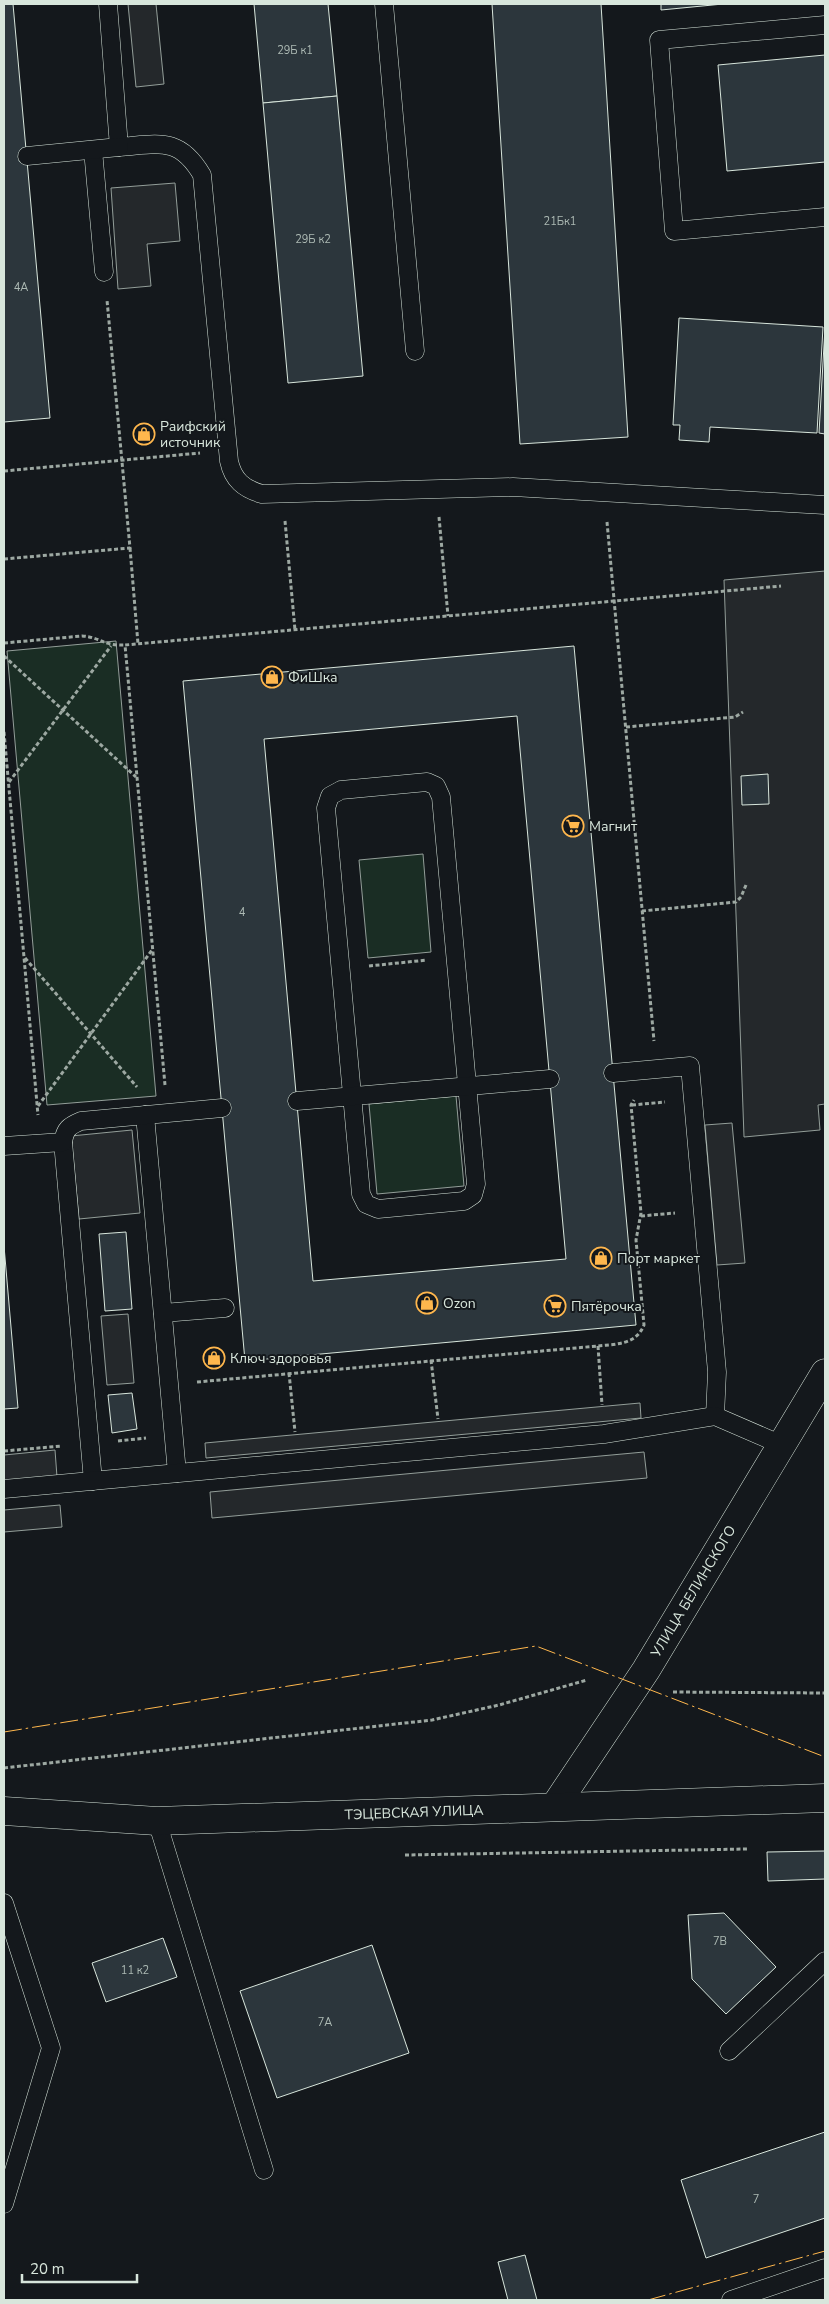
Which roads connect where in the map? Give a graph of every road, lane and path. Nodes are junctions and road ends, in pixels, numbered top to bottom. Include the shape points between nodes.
1 (108, 4) edge
2 (384, 4) edge
3 (825, 25) edge
4 (119, 147) junction
5 (94, 150) junction
6 (27, 156) dead end
7 (825, 217) edge
8 (104, 272) joint
9 (415, 351) dead end
10 (228, 451) junction
11 (121, 460) junction
12 (4, 471) edge
13 (437, 489) junction
14 (604, 492) junction
15 (283, 493) junction
16 (825, 505) edge
17 (130, 548) junction
18 (4, 559) edge
19 (781, 586) dead end
20 (614, 601) junction
21 (448, 616) junction
22 (295, 630) junction
23 (4, 643) edge
24 (138, 644) junction
25 (125, 645) junction
26 (111, 646) junction
27 (4, 656) edge
28 (63, 710) junction
29 (743, 712) dead end
30 (626, 727) junction
31 (4, 732) edge
32 (137, 777) junction
33 (8, 782) junction
34 (746, 885) dead end
35 (642, 911) junction
36 (152, 950) junction
37 (24, 958) junction
38 (456, 958) junction
39 (341, 969) junction
40 (91, 1034) junction
41 (657, 1069) junction
42 (613, 1073) dead end
43 (550, 1078) dead end
44 (468, 1086) junction
45 (352, 1096) junction
46 (297, 1101) dead end
47 (38, 1106) junction
48 (222, 1108) dead end
49 (158, 1114) junction
50 (63, 1142) junction
51 (41, 1143) junction
52 (4, 1146) edge
53 (225, 1308) dead end
54 (163, 1313) junction
55 (598, 1346) junction
56 (431, 1360) junction
57 (825, 1372) edge
58 (290, 1373) junction
59 (170, 1384) junction
60 (715, 1416) junction
61 (604, 1434) junction
62 (782, 1444) junction
63 (442, 1449) junction
64 (298, 1462) junction
65 (178, 1473) junction
66 (94, 1481) junction
67 (4, 1489) edge
68 (587, 1680) dead end
69 (672, 1692) dead end
70 (825, 1693) edge
71 (4, 1768) edge
72 (825, 1798) edge
73 (555, 1806) junction
74 (4, 1811) edge
75 (157, 1821) junction
76 (747, 1849) dead end
77 (404, 1855) dead end
78 (4, 1902) edge
79 (825, 1961) edge
80 (729, 2052) dead end
81 (264, 2170) dead end
82 (4, 2204) edge
83 (825, 2268) edge
84 (731, 2300) edge

1 - 4 lane
2 - 9 lane
3 - 7 lane via 659,40 674,231
4 - 5 lane
4 - 10 lane via 158,144 173,147 193,159 202,175
5 - 6 lane
5 - 8 lane
8 - 11 path
10 - 11 path
10 - 15 lane via 231,469 241,485 262,494
11 - 12 path
11 - 17 path
13 - 14 lane via 513,487
13 - 15 lane
13 - 21 path
14 - 16 lane
14 - 20 path
15 - 22 path
17 - 18 path
17 - 24 path
19 - 20 path
20 - 21 path
20 - 30 path
21 - 22 path
22 - 24 path
23 - 26 path via 82,636
24 - 25 path
25 - 26 path
25 - 32 path
26 - 28 path
27 - 28 path
28 - 32 path
28 - 33 path
29 - 30 path via 733,717
30 - 35 path
31 - 33 path
32 - 36 path
33 - 37 path
34 - 35 path via 736,902
35 - 41 path
36 - 40 path
36 - 49 path
37 - 40 path
37 - 47 path
38 - 39 path
38 - 39 lane via 438,789 427,782 341,790 330,796 326,808
38 - 44 lane
39 - 45 lane
40 - 47 path
40 - 49 path
41 - 42 lane
41 - 55 path via 631,1105 641,1213 636,1240 644,1324 633,1340
41 - 60 lane via 690,1066 717,1372
43 - 44 lane
44 - 45 lane
44 - 45 lane via 476,1184 473,1195 464,1201 378,1209 366,1204 361,1194
45 - 46 lane
47 - 51 path
48 - 49 lane
49 - 50 lane via 81,1121 70,1125
49 - 54 lane
50 - 51 lane
50 - 66 lane
51 - 52 lane
53 - 54 lane
54 - 59 lane
55 - 56 path
55 - 61 path
56 - 58 path
56 - 63 path
57 - 62 main road, УЛИЦА БЕЛИНСКОГО
58 - 59 path
58 - 64 path
59 - 65 lane
60 - 61 lane
60 - 62 lane
61 - 63 lane
62 - 73 main road, УЛИЦА БЕЛИНСКОГО via 646,1670
63 - 64 lane
64 - 65 lane
65 - 66 lane
66 - 67 lane
68 - 71 path via 432,1720
69 - 70 path
72 - 73 main road, ТЭЦЕВСКАЯ УЛИЦА
73 - 75 main road, ТЭЦЕВСКАЯ УЛИЦА
74 - 75 main road, ТЭЦЕВСКАЯ УЛИЦА
75 - 81 lane
76 - 77 path
78 - 82 lane via 51,2048
79 - 80 lane
83 - 84 lane

